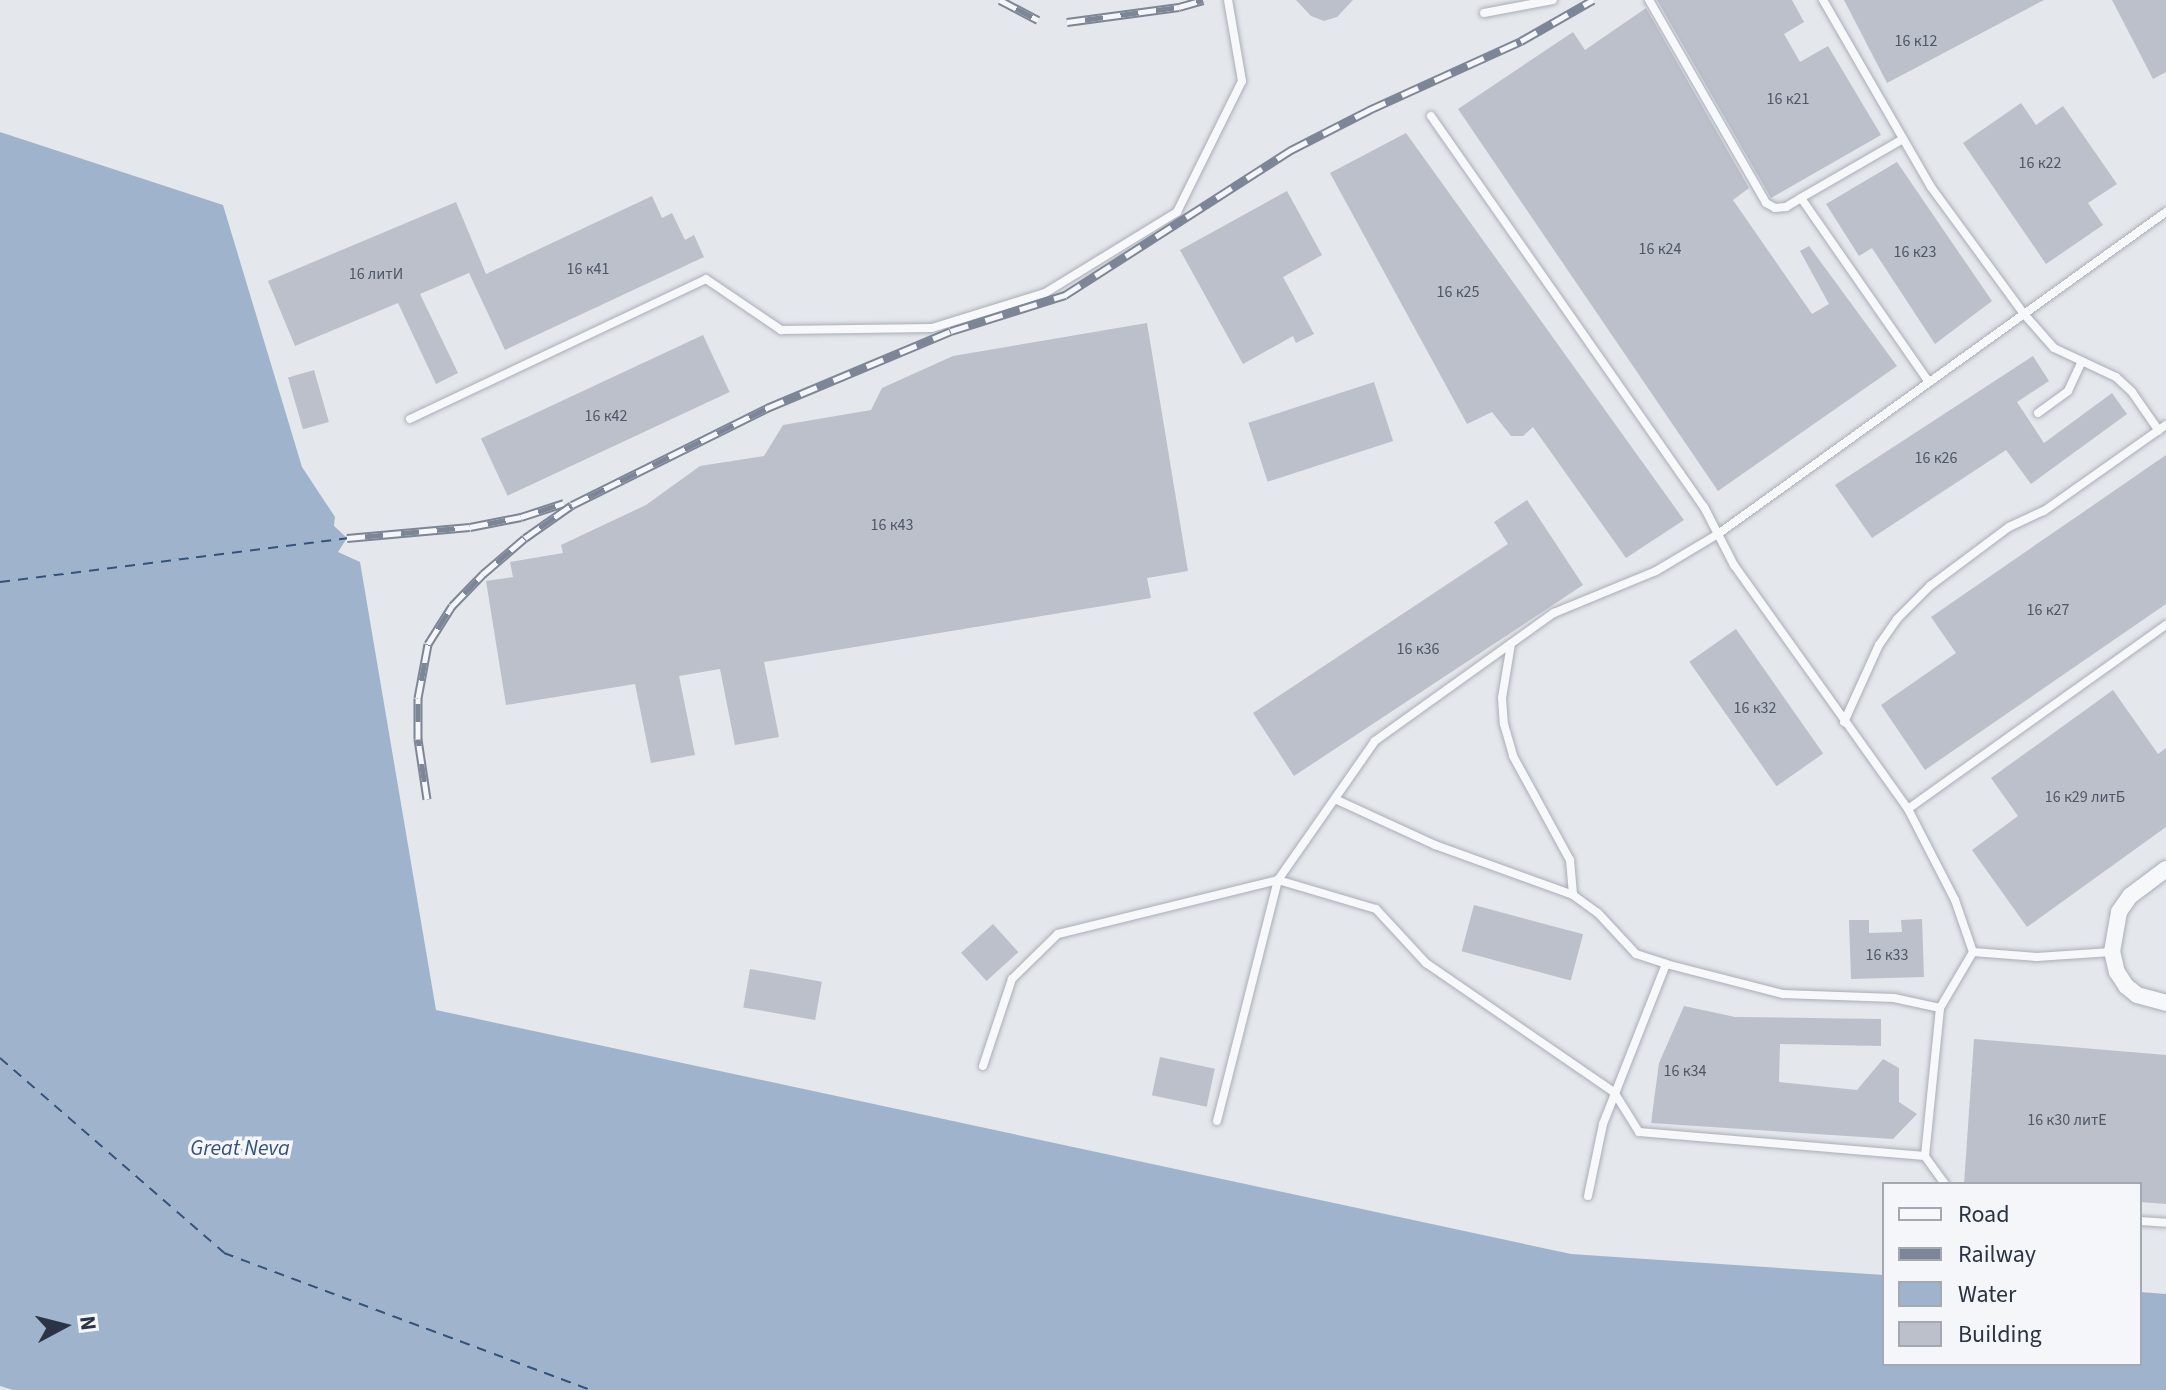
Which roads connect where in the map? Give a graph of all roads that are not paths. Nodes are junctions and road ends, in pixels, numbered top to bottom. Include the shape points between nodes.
1 (1228, 0) edge
2 (1553, 0) edge
3 (1649, 0) edge
4 (1823, 0) edge
5 (1484, 13) dead end
6 (1431, 116) dead end
7 (1903, 139) junction
8 (1801, 198) junction
9 (2166, 212) edge
10 (2024, 314) junction
11 (2082, 361) junction
12 (1929, 382) junction
13 (2038, 413) dead end
14 (410, 419) dead end
15 (2162, 428) edge
16 (1718, 534) junction
17 (2166, 625) edge
18 (1511, 644) junction
19 (1844, 722) junction
20 (1335, 799) junction
21 (1908, 809) junction
22 (2166, 869) edge
23 (1278, 880) junction
24 (1573, 895) junction
25 (2112, 951) junction
26 (1973, 952) junction
27 (1666, 964) junction
28 (2166, 1003) edge
29 (1940, 1008) junction
30 (983, 1066) dead end
31 (1614, 1092) junction
32 (1217, 1121) dead end
33 (1925, 1156) junction
34 (1944, 1182) edge
35 (1588, 1196) dead end
36 (2142, 1221) edge
37 (2166, 1223) edge

1 - 14 lane via 1242,81 1177,212 1045,293 932,328 781,330 706,279
2 - 5 lane
3 - 8 lane via 1766,203 1786,207
4 - 7 lane
6 - 16 lane
7 - 8 lane
7 - 10 lane via 1931,187
8 - 12 lane
9 - 10 lane
10 - 11 lane via 2054,348
10 - 12 lane
11 - 13 lane via 2068,391
11 - 15 lane via 2124,385
12 - 16 lane
15 - 19 lane via 2044,511 2009,527 1930,586 1879,645
16 - 18 lane via 1656,571 1554,613
16 - 19 lane
17 - 21 lane
18 - 20 lane via 1375,741
18 - 24 lane via 1502,698 1504,724 1513,756 1570,860
19 - 21 lane
20 - 23 lane
20 - 24 lane via 1435,845
21 - 26 lane via 1955,900
22 - 25 street via 2130,896 2119,912
23 - 30 lane via 1058,934 1012,979
23 - 31 lane via 1376,909 1426,963
23 - 32 lane
24 - 27 lane via 1636,954
25 - 26 lane via 2037,957
25 - 28 street via 2126,986
26 - 29 lane
27 - 29 lane via 1783,994 1894,998
27 - 31 lane
29 - 33 lane
31 - 33 lane via 1639,1132
31 - 35 lane
33 - 34 lane
36 - 37 lane

